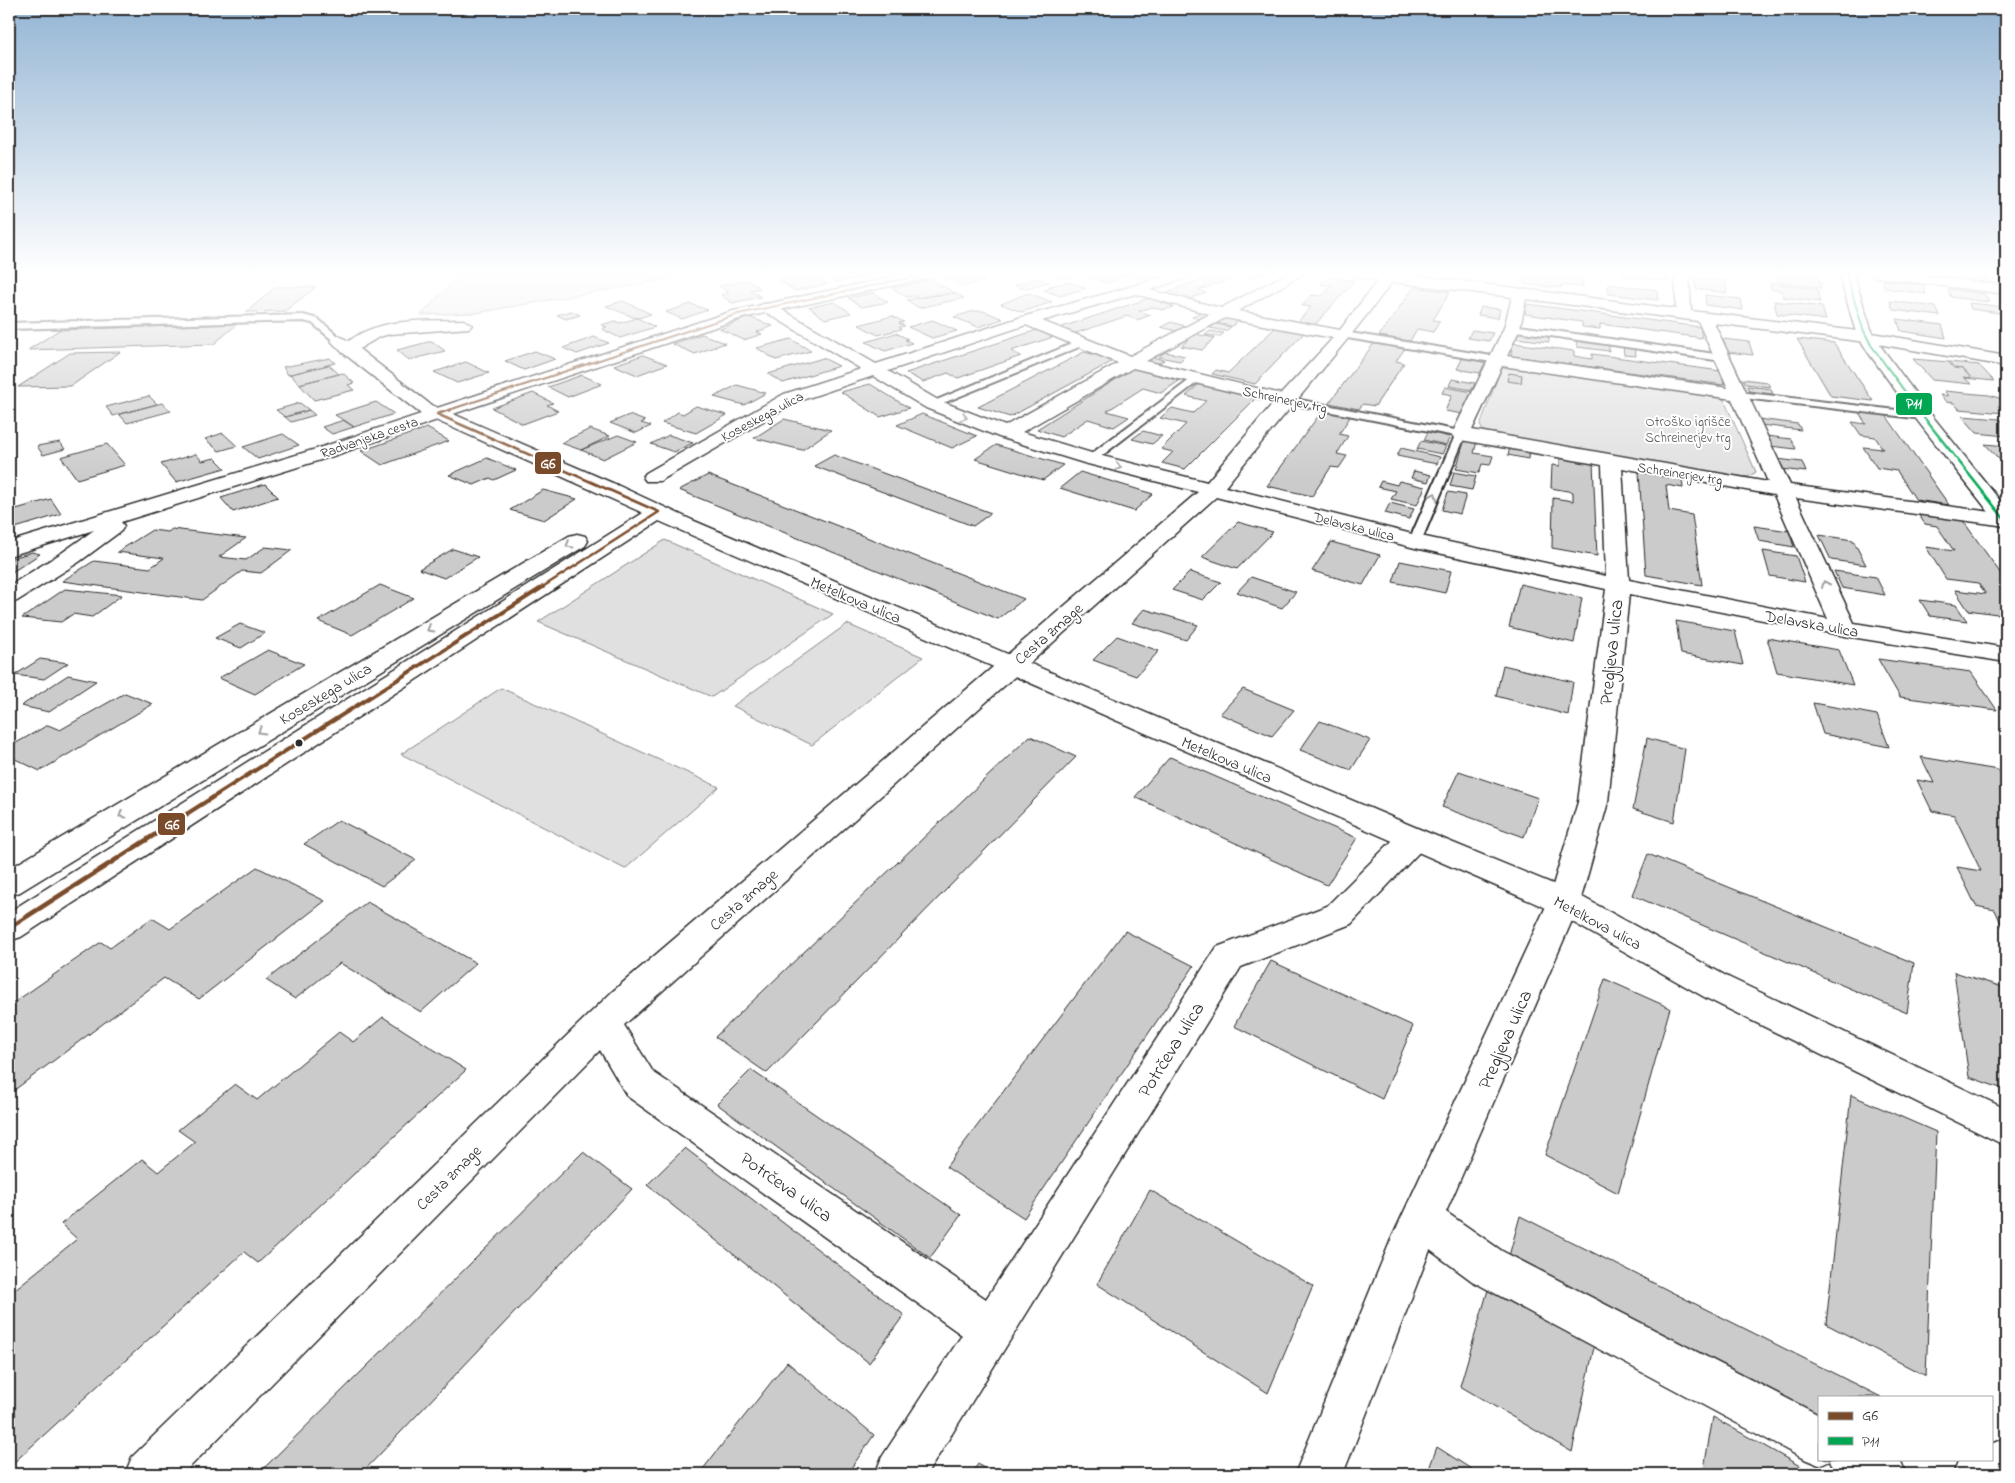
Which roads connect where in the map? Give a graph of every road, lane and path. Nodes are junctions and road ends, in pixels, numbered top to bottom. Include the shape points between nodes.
1 (340, 342) edge
2 (351, 342) edge
3 (652, 342) edge
4 (827, 342) edge
5 (959, 342) edge
6 (1168, 342) edge
7 (1337, 342) edge
8 (1388, 342) edge
9 (1506, 342) edge
10 (1611, 342) edge
11 (1715, 342) edge
12 (1870, 342) edge
13 (1896, 342) edge
14 (1081, 343) joint
15 (344, 345) junction
16 (1722, 358) junction
17 (1498, 360) junction
18 (2006, 361) edge
19 (1131, 362) junction
20 (874, 370) junction
21 (1195, 379) junction
22 (1739, 395) junction
23 (1285, 400) junction
24 (932, 404) junction
25 (437, 414) junction
26 (1923, 416) junction
27 (1006, 433) junction
28 (1461, 434) junction
29 (1091, 459) junction
30 (1612, 462) junction
31 (653, 477) dead end
32 (1782, 490) junction
33 (1210, 491) junction
34 (650, 508) junction
35 (129, 514) junction
36 (2006, 520) edge
37 (1415, 540) junction
38 (9, 549) edge
39 (1618, 585) junction
40 (9, 596) edge
41 (1845, 629) junction
42 (2006, 655) edge
43 (1011, 666) junction
44 (1413, 839) junction
45 (9, 884) edge
46 (1564, 902) junction
47 (9, 928) edge
48 (603, 1023) junction
49 (2006, 1128) edge
50 (1423, 1220) junction
51 (992, 1330) junction
52 (1818, 1440) edge
53 (1856, 1460) edge
54 (2006, 1462) edge
55 (149, 1474) edge
56 (899, 1474) edge
57 (1319, 1474) edge
58 (1882, 1474) edge
59 (1977, 1474) edge

1 - 15 lane
2 - 15 street
3 - 25 street, Radvanjska cesta
4 - 20 street, Delavska ulica
5 - 20 street, Koseskega ulica
6 - 19 street
7 - 23 street, Cesta zmage
8 - 17 lane
9 - 17 street
10 - 16 lane
11 - 16 street
12 - 26 street
13 - 18 street
14 - 19 street, Schreinerjev trg
14 - 24 lane
15 - 25 street, Metelkova ulica via 425,409
16 - 22 street
17 - 22 street
17 - 28 street
19 - 21 street, Schreinerjev trg
19 - 27 street
20 - 24 street, Delavska ulica
20 - 31 street, Koseskega ulica via 790,398
21 - 23 street, Schreinerjev trg
21 - 29 lane
22 - 26 lane
22 - 32 street
23 - 28 lane, Schreinerjev trg
23 - 33 street, Cesta zmage
24 -> 27 street, Delavska ulica
25 - 34 street, Metelkova ulica
25 - 35 street, Radvanjska cesta
26 - 36 street
27 - 29 street, Delavska ulica
28 - 30 street, Schreinerjev trg
37 -> 28 lane
29 -> 33 street, Delavska ulica
30 - 32 street, Schreinerjev trg
30 - 39 street
32 - 36 street, Schreinerjev trg
41 -> 32 street
33 - 37 street, Delavska ulica
33 - 43 street, Cesta zmage
34 - 43 street, Metelkova ulica
34 -> 45 street, Koseskega ulica
34 - 47 street, Koseskega ulica
35 - 38 street, Radvanjska cesta
35 - 40 street via 71,557
37 - 39 street, Delavska ulica
39 - 41 street, Delavska ulica
39 - 46 street, Pregljeva ulica via 1593,802
41 - 42 street, Delavska ulica
43 - 44 street, Metelkova ulica
43 - 48 street, Cesta zmage
44 - 46 street, Metelkova ulica
44 - 51 street, Potrčeva ulica via 1339,915 1228,957
46 - 49 street, Metelkova ulica via 1718,988
46 - 50 street, Pregljeva ulica
48 - 51 street, Potrčeva ulica via 640,1084
48 - 55 street, Cesta zmage
50 - 52 street via 1487,1266
50 - 57 street, Pregljeva ulica via 1405,1257
51 - 56 street, Potrčeva ulica
53 - 58 street
54 - 59 street

